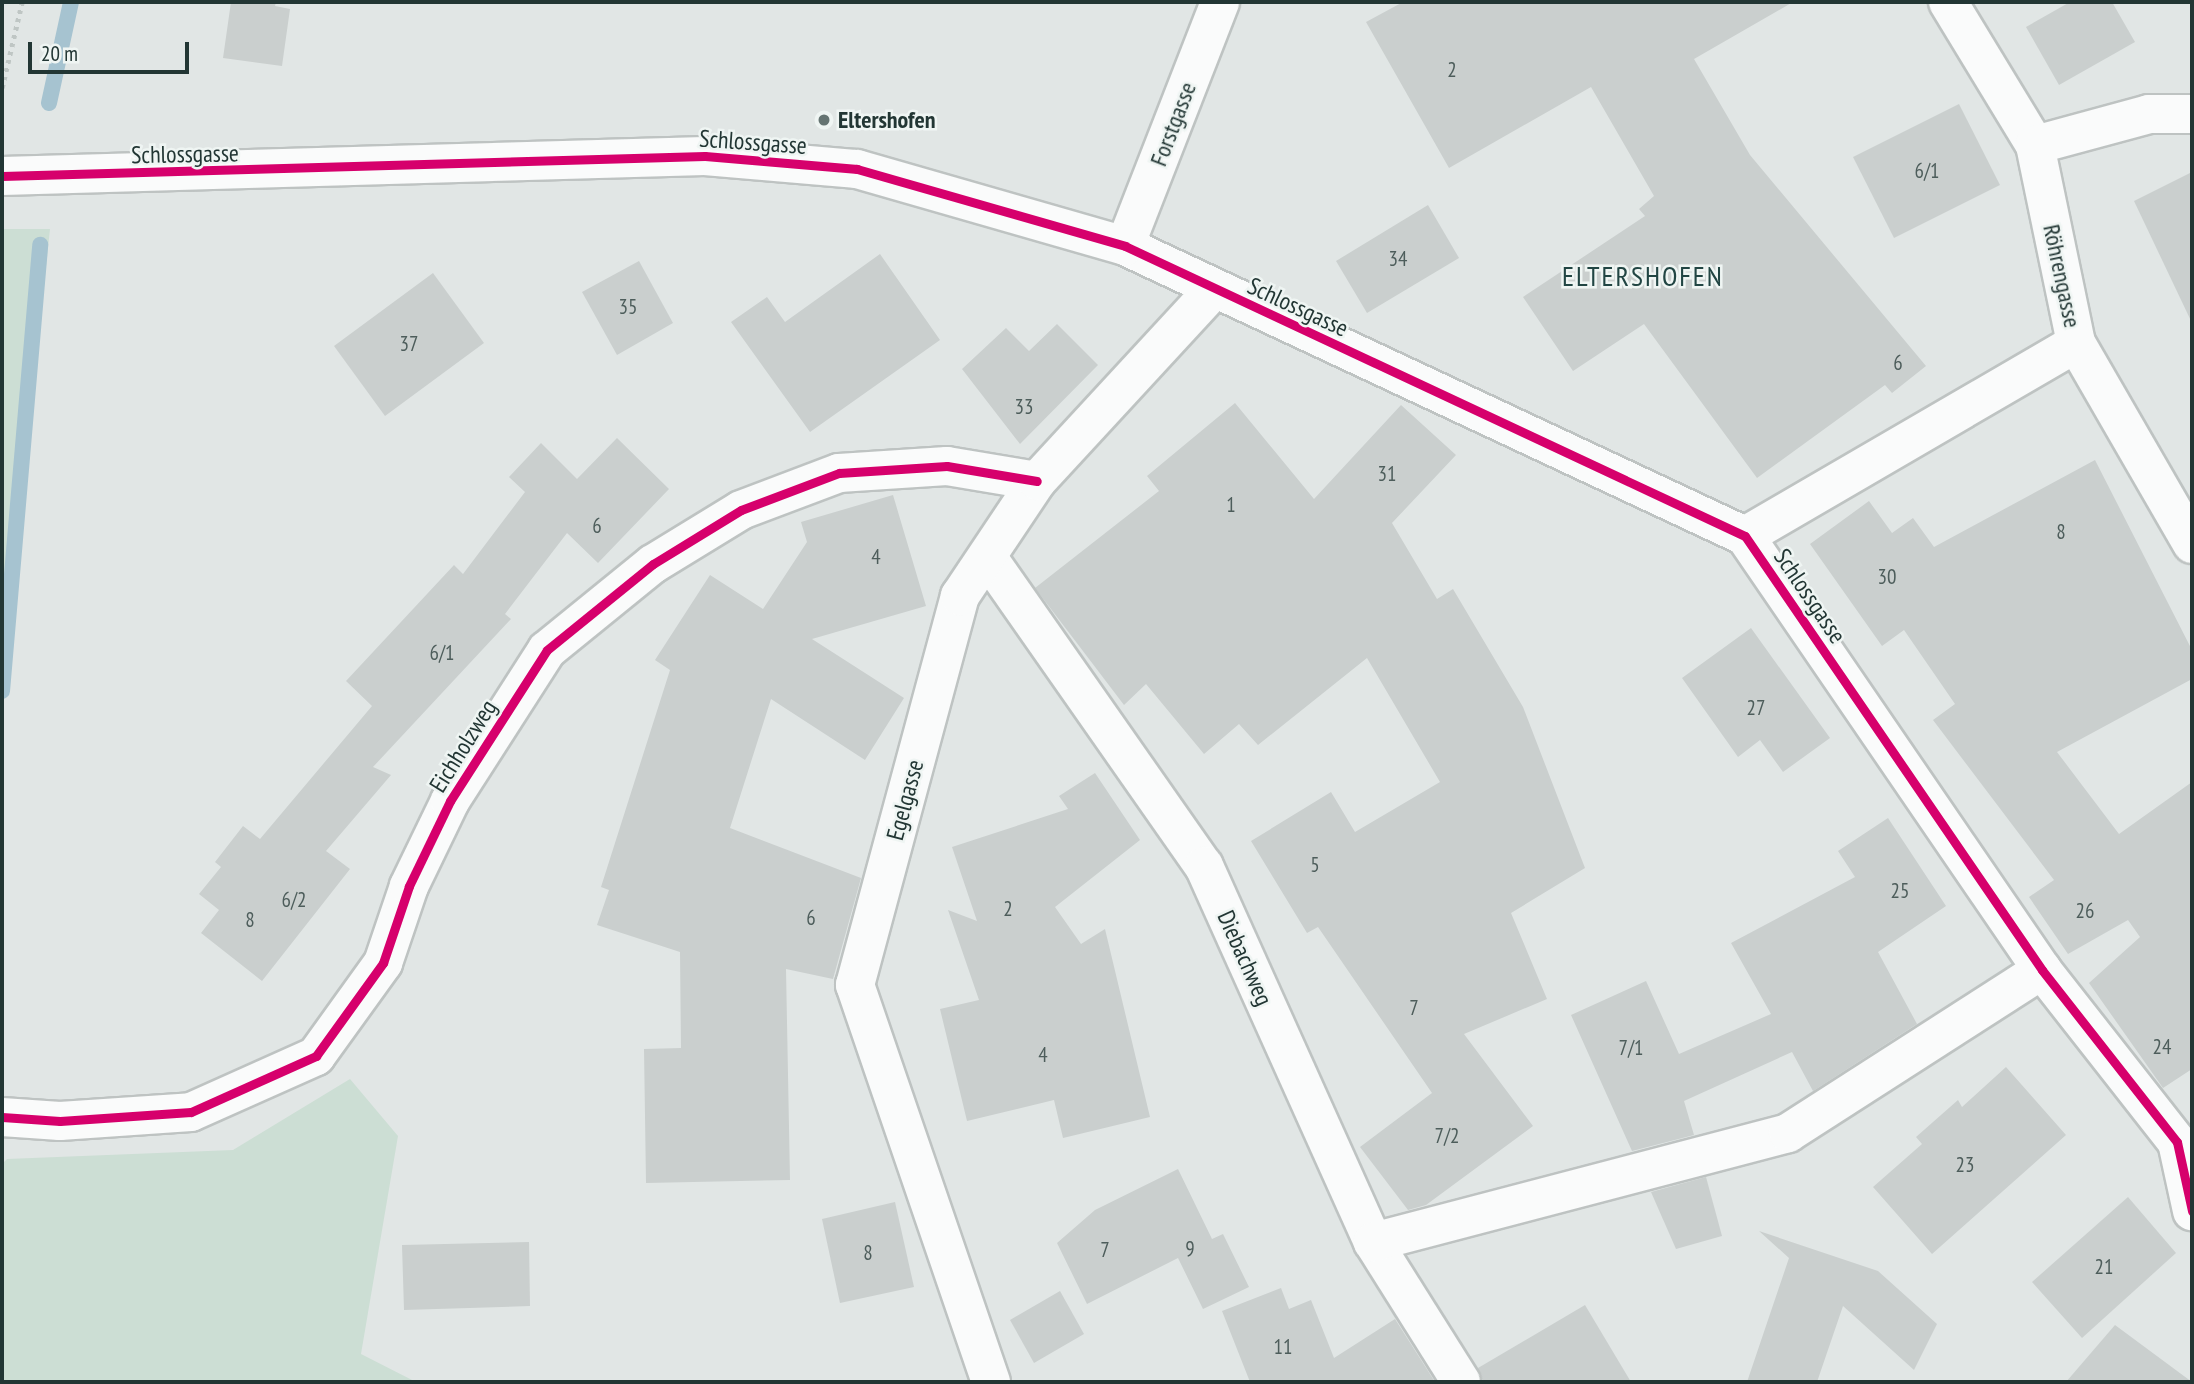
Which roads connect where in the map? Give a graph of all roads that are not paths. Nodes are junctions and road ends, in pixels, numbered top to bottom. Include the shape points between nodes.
1 (1220, 2) edge
2 (1948, 2) edge
3 (2192, 114) edge
4 (2035, 145) junction
5 (2, 176) edge
6 (1125, 246) junction
7 (1214, 289) junction
8 (2076, 343) junction
9 (1037, 481) junction
10 (1745, 536) junction
11 (2192, 544) edge
12 (988, 558) junction
13 (2042, 970) junction
14 (2, 1117) edge
15 (2185, 1133) edge
16 (2192, 1211) edge
17 (1373, 1242) junction
18 (992, 1382) edge
19 (1461, 1382) edge

1 - 6 street, Forstgasse
2 - 4 street, Röhrengasse
3 - 4 street via 2148,114
4 - 8 street, Röhrengasse
5 - 6 street, Schlossgasse via 705,156 857,169
6 - 7 street, Schlossgasse
7 - 9 street, Egelgasse
7 - 10 street, Schlossgasse
8 - 10 street
8 - 11 street, Röhrengasse
9 - 12 street, Egelgasse
9 - 14 street, Eichholzweg via 947,466 839,473 741,510 653,564 547,650 450,801 409,886 383,963 316,1056 191,1112 60,1121
10 - 13 street, Schlossgasse
12 - 17 street, Diebachweg via 1204,866
12 - 18 street, Egelgasse via 960,596 855,985
13 - 15 street, Schlossgasse
13 - 17 street via 1788,1133
15 - 16 street, Schlossgasse
17 - 19 street, Diebachweg

